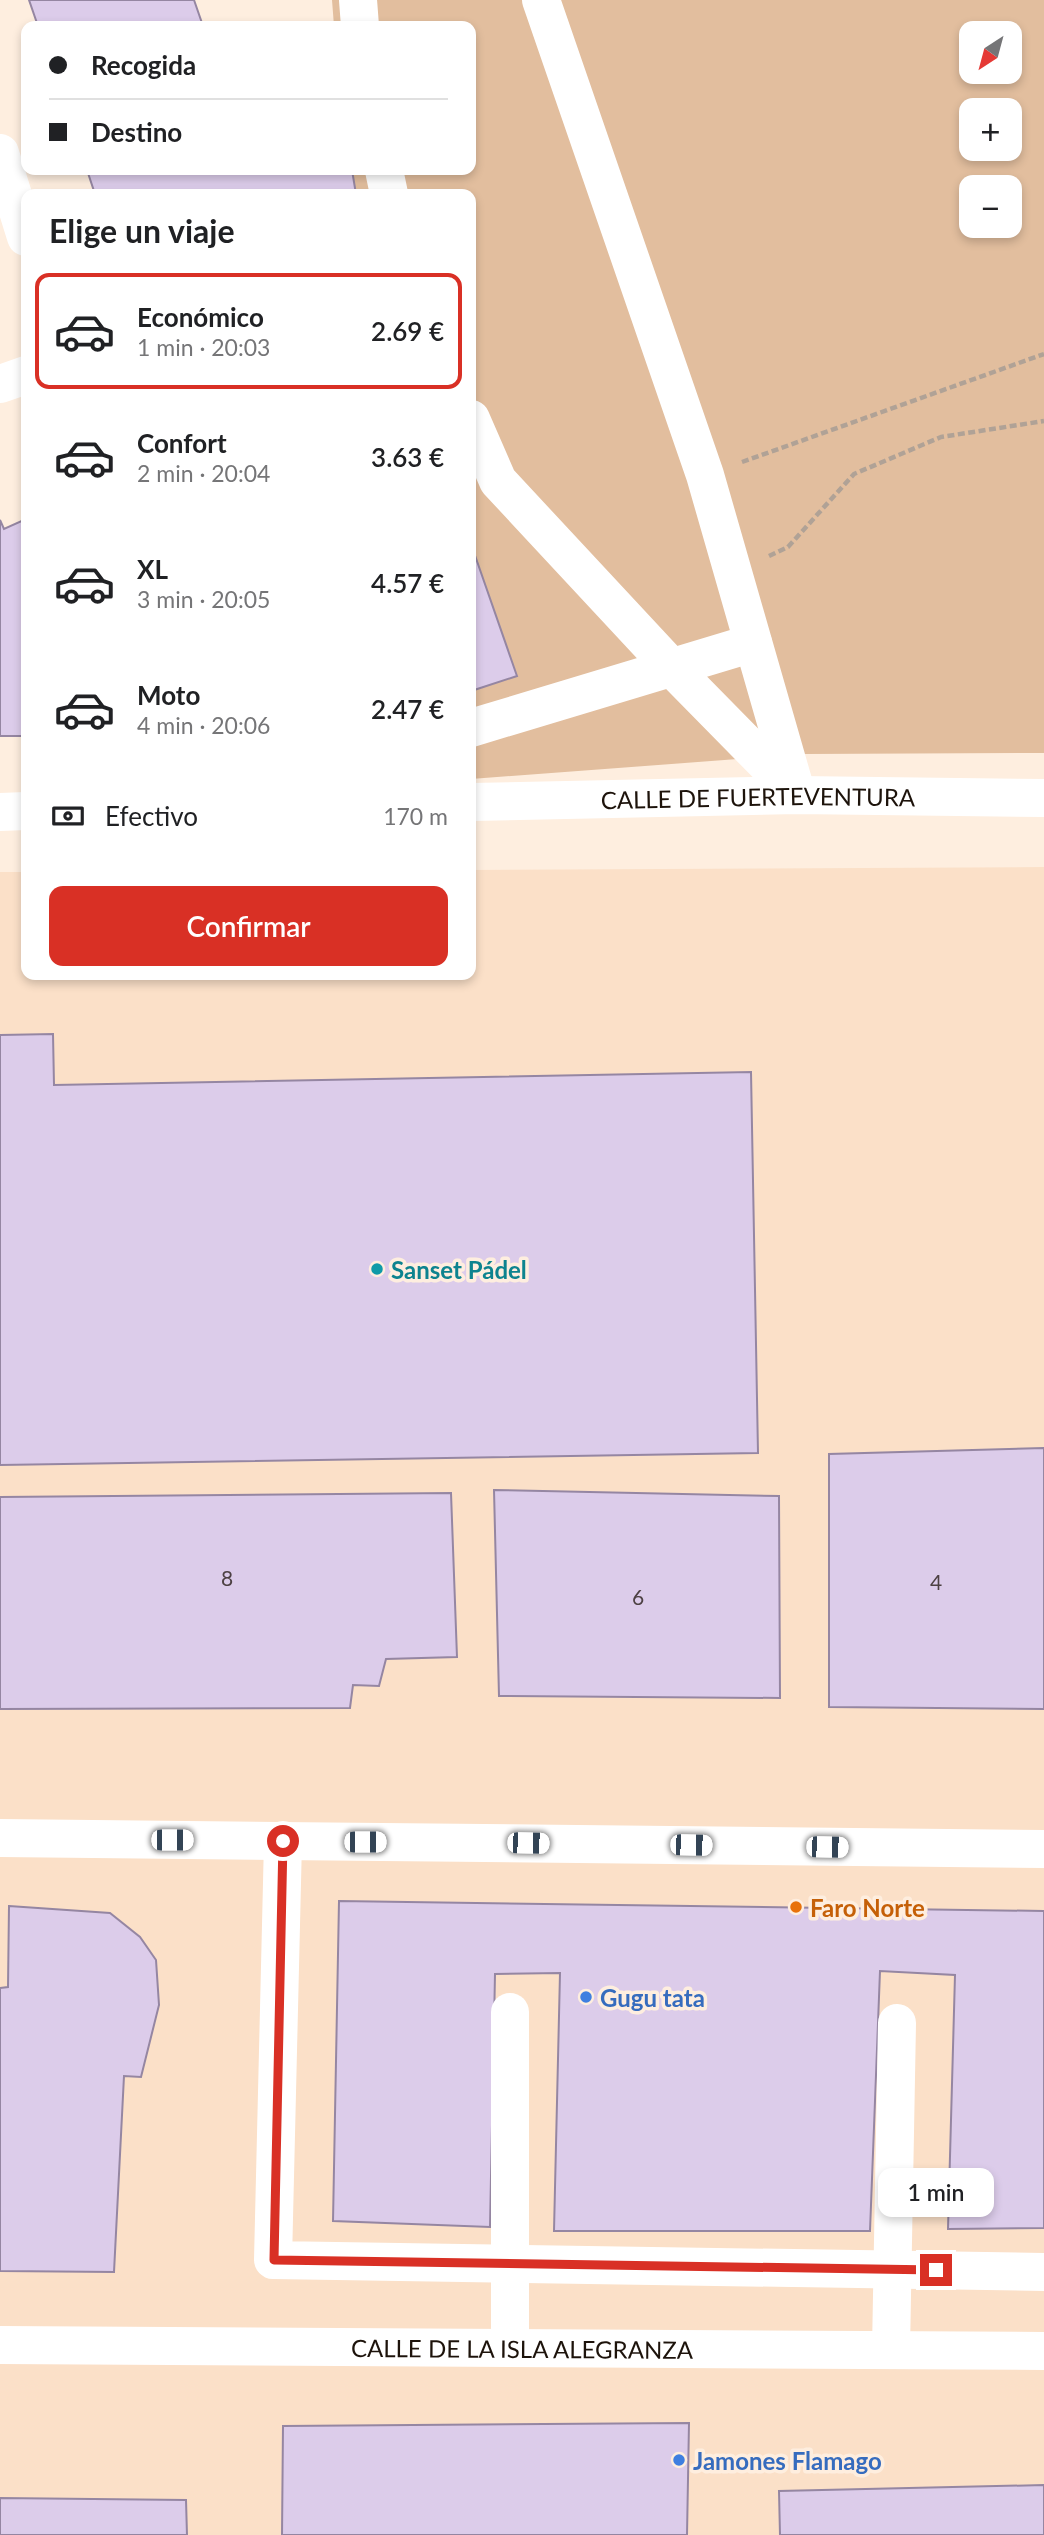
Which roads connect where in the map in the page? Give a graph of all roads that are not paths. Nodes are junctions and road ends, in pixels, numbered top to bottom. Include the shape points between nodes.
1 (358, 0) edge
2 (541, 0) edge
3 (360, 21) edge
4 (0, 153) edge
5 (21, 221) edge
6 (21, 378) edge
7 (0, 384) edge
8 (476, 430) edge
9 (753, 643) junction
10 (672, 668) junction
11 (476, 727) edge
12 (797, 795) junction
13 (1044, 798) edge
14 (476, 802) edge
15 (21, 811) edge
16 (0, 812) edge
17 (0, 1838) edge
18 (283, 1841) junction
19 (1044, 1849) edge
20 (510, 2012) dead end
21 (897, 2023) dead end
22 (1044, 2272) edge
23 (510, 2332) junction
24 (891, 2332) junction
25 (0, 2345) edge
26 (1044, 2351) edge

1 - 3 street
2 - 9 street via 705,475
4 - 5 street
6 - 7 street
8 - 10 street via 498,481
9 - 10 street
9 - 12 street
10 - 11 street
10 - 12 street
12 - 13 street, CALLE DE FUERTEVENTURA
12 - 14 street, CALLE DE FUERTEVENTURA
15 - 16 street
17 - 18 street
18 - 19 street
18 - 22 street via 274,2260
20 - 23 street
21 - 24 street
23 - 24 street, CALLE DE LA ISLA ALEGRANZA
23 - 25 street, CALLE DE LA ISLA ALEGRANZA
24 - 26 street, CALLE DE LA ISLA ALEGRANZA

